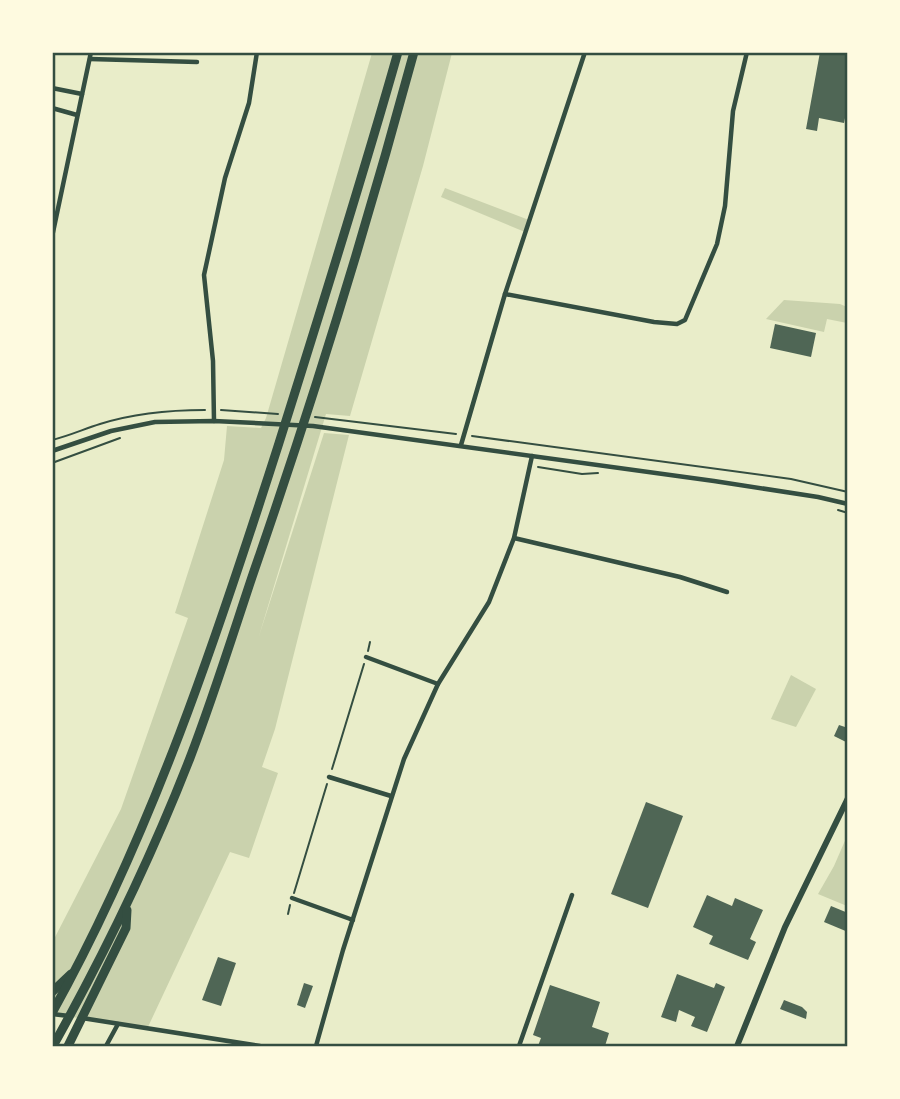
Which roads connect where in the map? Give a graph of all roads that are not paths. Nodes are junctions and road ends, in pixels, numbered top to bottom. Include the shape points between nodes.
1 (91, 52) edge
2 (257, 52) edge
3 (398, 52) edge
4 (414, 52) edge
5 (585, 52) edge
6 (747, 52) edge
7 (90, 59) junction
8 (197, 62) dead end
9 (52, 88) edge
10 (82, 94) junction
11 (52, 108) edge
12 (77, 115) junction
13 (52, 237) edge
14 (505, 294) junction
15 (215, 421) junction
16 (461, 446) junction
17 (52, 451) edge
18 (532, 456) junction
19 (848, 504) edge
20 (514, 538) junction
21 (727, 592) dead end
22 (366, 657) dead end
23 (438, 684) junction
24 (329, 777) dead end
25 (391, 796) junction
26 (848, 798) edge
27 (572, 895) dead end
28 (292, 898) dead end
29 (127, 905) junction
30 (353, 920) junction
31 (73, 974) junction
32 (52, 992) edge
33 (52, 1013) edge
34 (118, 1024) junction
35 (53, 1046) edge
36 (68, 1046) edge
37 (106, 1046) edge
38 (260, 1046) edge
39 (316, 1046) edge
40 (519, 1046) edge
41 (737, 1046) edge

1 - 7 street
2 - 15 street via 249,103 225,178 204,275
3 - 31 highway via 295,393 198,684 139,838
4 - 29 highway via 293,456 190,757
5 - 14 street
6 - 14 street via 733,111 717,244 685,320 654,322
7 - 8 street
7 - 10 street
9 - 10 street
10 - 12 street
11 - 12 street
12 - 13 street
14 - 16 street
15 - 16 street via 337,428
15 - 17 street via 155,422
16 - 18 street
18 - 19 street
18 - 20 street
20 - 21 street
20 - 23 street via 489,602
22 - 23 street
23 - 25 street
24 - 25 street
25 - 30 street
26 - 41 street via 785,927
27 - 40 street
28 - 30 street
29 - 35 highway
29 - 36 highway via 126,928
30 - 39 street
31 - 32 highway
31 - 33 highway
33 - 34 street
34 - 37 street
34 - 38 street

